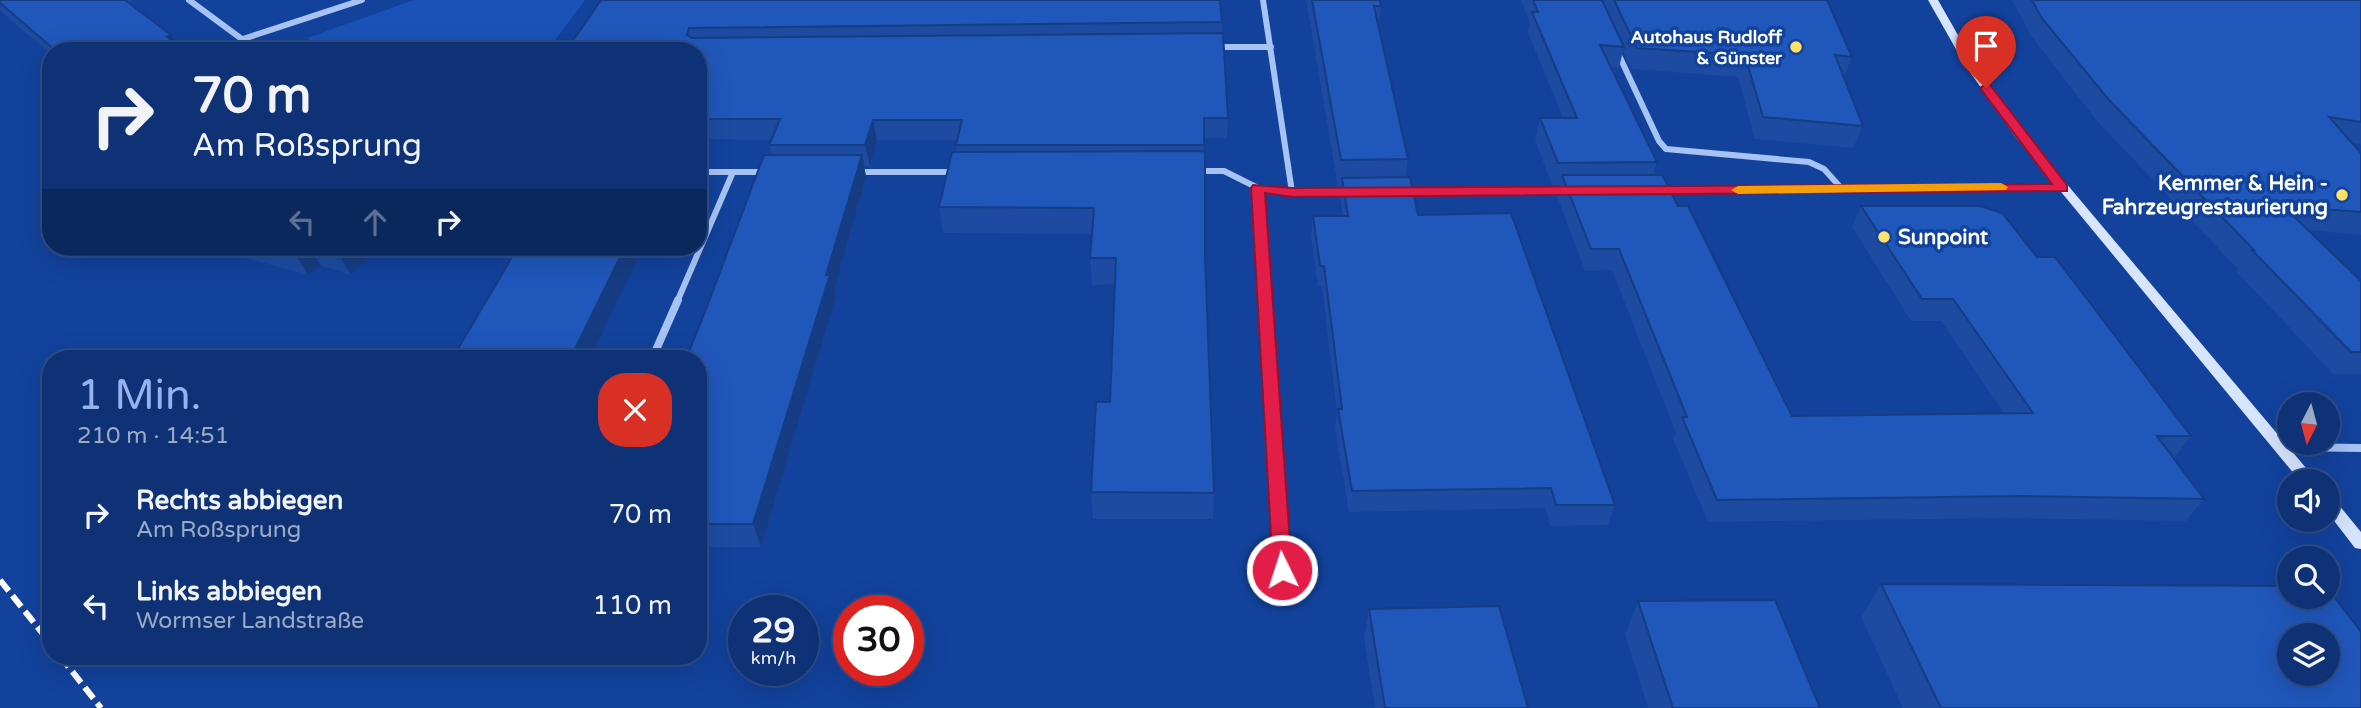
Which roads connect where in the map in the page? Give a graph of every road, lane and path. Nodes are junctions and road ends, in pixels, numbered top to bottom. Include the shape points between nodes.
1 (190, 0) edge
2 (362, 0) edge
3 (1263, 0) edge
4 (1933, 0) edge
5 (243, 39) junction
6 (247, 42) edge
7 (1270, 47) junction
8 (1201, 48) edge
9 (1616, 48) edge
10 (1183, 171) edge
11 (707, 172) edge
12 (733, 172) junction
13 (774, 172) edge
14 (842, 172) edge
15 (965, 172) edge
16 (1258, 188) junction
17 (2062, 188) junction
18 (1842, 189) junction
19 (1649, 190) edge
20 (1567, 191) edge
21 (1292, 192) junction
22 (1361, 192) edge
23 (1402, 192) edge
24 (707, 232) edge
25 (697, 256) edge
26 (656, 350) edge
27 (2277, 442) edge
28 (2340, 448) edge
29 (2361, 448) edge
30 (2288, 455) edge
31 (2299, 469) edge
32 (2340, 518) edge
33 (2361, 543) edge
34 (1282, 570) dead end

1 - 5 street
2 - 5 street
3 - 7 street
4 - 17 main road via 1970,65
5 - 6 street
7 - 8 street
7 - 21 street
9 - 18 street via 1666,149 1809,162 1824,169
10 - 16 street via 1224,171
11 - 12 street
12 - 13 street
12 - 24 street
14 - 15 street
16 - 21 street
16 - 34 street
17 - 18 street
17 - 27 main road
18 - 19 street
20 - 23 street
21 - 22 street
25 - 26 street
28 - 29 street
30 - 31 main road
32 - 33 main road

